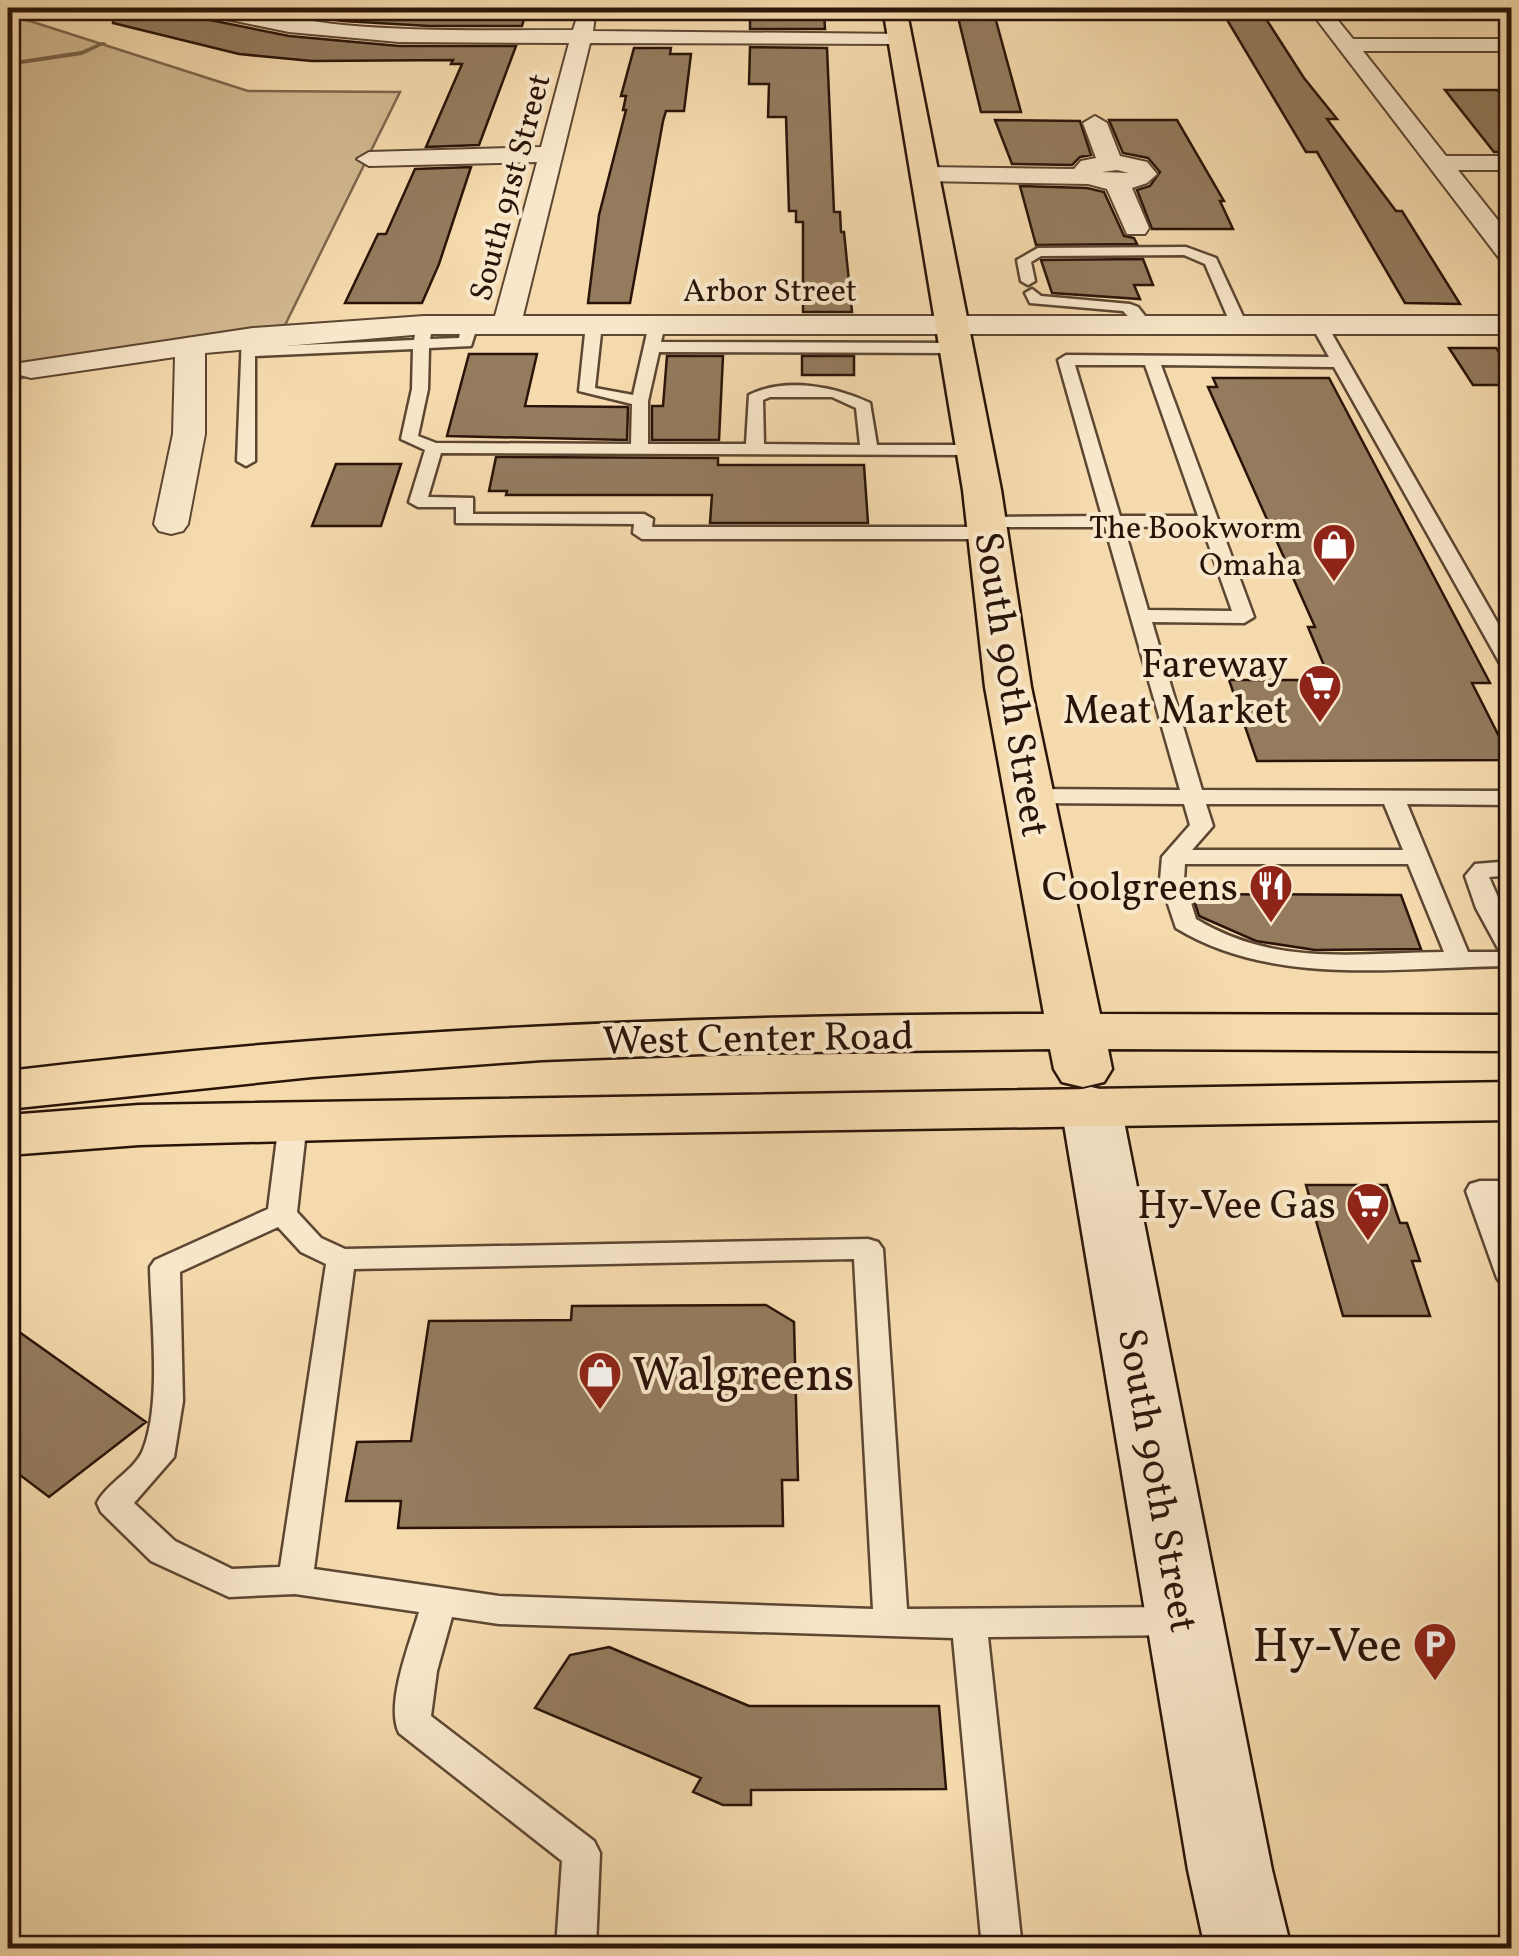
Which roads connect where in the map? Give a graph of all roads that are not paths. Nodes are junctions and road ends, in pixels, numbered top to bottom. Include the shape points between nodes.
1 (201, 8) edge
2 (589, 8) edge
3 (894, 8) edge
4 (1318, 8) edge
5 (582, 38) junction
6 (899, 38) junction
7 (1346, 45) junction
8 (1512, 45) edge
9 (1095, 123) dead end
10 (552, 154) junction
11 (369, 159) dead end
12 (1439, 163) junction
13 (1512, 163) edge
14 (1101, 173) junction
15 (924, 174) junction
16 (1136, 228) dead end
17 (1512, 256) edge
18 (507, 324) junction
19 (594, 324) junction
20 (1144, 325) junction
21 (1239, 325) junction
22 (1319, 325) junction
23 (1512, 325) edge
24 (423, 334) junction
25 (655, 336) junction
26 (954, 337) junction
27 (247, 345) junction
28 (190, 346) junction
29 (1151, 361) junction
30 (1338, 362) junction
31 (31, 369) dead end
32 (640, 401) junction
33 (434, 448) junction
34 (639, 449) junction
35 (755, 450) junction
36 (869, 450) junction
37 (974, 450) junction
38 (246, 460) dead end
39 (1113, 521) junction
40 (1209, 521) junction
41 (171, 524) dead end
42 (988, 528) junction
43 (1140, 616) junction
44 (1512, 667) edge
45 (1029, 796) junction
46 (1192, 797) junction
47 (1393, 798) junction
48 (1512, 798) edge
49 (1174, 857) junction
50 (1416, 857) junction
51 (1512, 868) edge
52 (1512, 956) edge
53 (1459, 960) junction
54 (1512, 1033) edge
55 (1076, 1034) junction
56 (8, 1090) edge
57 (1512, 1101) edge
58 (1091, 1106) junction
59 (293, 1122) junction
60 (8, 1135) edge
61 (1512, 1191) edge
62 (282, 1214) junction
63 (1503, 1234) edge
64 (341, 1259) junction
65 (1512, 1278) edge
66 (295, 1580) junction
67 (439, 1601) junction
68 (1185, 1621) junction
69 (970, 1622) junction
70 (891, 1624) junction
71 (576, 1948) edge
72 (1002, 1948) edge
73 (1248, 1948) edge

1 - 5 street via 371,34
2 - 5 street, South 91st Street
3 - 6 main road, South 90th Street
4 - 7 street
5 - 6 street
5 - 10 street, South 91st Street
6 - 15 main road, South 90th Street
7 - 8 street
7 - 12 street
9 - 14 street
10 - 11 street
10 - 18 street, South 91st Street
12 - 13 street
12 - 17 street
14 - 15 street
14 - 16 street
15 - 26 main road, South 90th Street
18 - 19 street, Arbor Street
18 - 24 street, Arbor Street
19 - 25 street, Arbor Street
19 - 32 lane via 587,391
20 - 21 street, Arbor Street
20 - 21 lane via 1125,307 1035,300 1024,260 1038,252 1186,250 1211,260
20 - 26 street, Arbor Street
21 - 22 street, Arbor Street
22 - 23 street, Arbor Street
22 - 30 lane
24 - 27 street, Arbor Street
24 - 33 lane via 409,439
25 - 26 street, Arbor Street
25 - 32 lane
26 - 37 main road, South 90th Street
27 - 28 street, Arbor Street
27 - 38 lane
28 - 31 street, Arbor Street
28 - 41 street via 189,434
29 - 30 lane
29 - 39 lane via 1066,360
29 - 40 lane
30 - 44 lane
32 - 34 lane
33 - 34 lane
33 - 42 lane via 418,502 466,502 462,520 644,519 642,533
34 - 35 lane
35 - 36 lane
35 - 36 lane via 755,398 767,392 835,392 864,406
36 - 37 lane
37 - 42 main road, South 90th Street
39 - 40 lane
39 - 42 lane
39 - 43 lane
40 - 43 lane via 1244,616
42 - 45 main road, South 90th Street
43 - 46 lane
45 - 46 lane
45 - 55 main road, South 90th Street
46 - 47 lane
46 - 49 lane via 1202,826
47 - 48 lane
47 - 50 lane
49 - 50 lane
49 - 53 lane via 1168,872 1185,923 1252,958
50 - 53 lane
51 - 52 lane via 1483,869 1477,876
52 - 53 lane
54 - 55 main road, West Center Road
55 - 56 main road, West Center Road via 539,1043
55 - 58 main road, South 90th Street
57 - 58 main road, West Center Road
58 - 59 main road, West Center Road
58 - 68 main road, South 90th Street
59 - 60 main road, West Center Road
59 - 62 lane
61 - 63 lane via 1480,1191
62 - 64 lane via 311,1245
62 - 66 lane via 165,1267 167,1401 158,1457 113,1503 163,1551 230,1583
63 - 65 lane
64 - 66 lane
64 - 70 lane via 868,1249
66 - 67 lane
67 - 70 lane via 499,1610
67 - 71 lane via 412,1722 581,1853
68 - 69 lane
68 - 73 main road, South 90th Street
69 - 70 lane
69 - 72 lane

